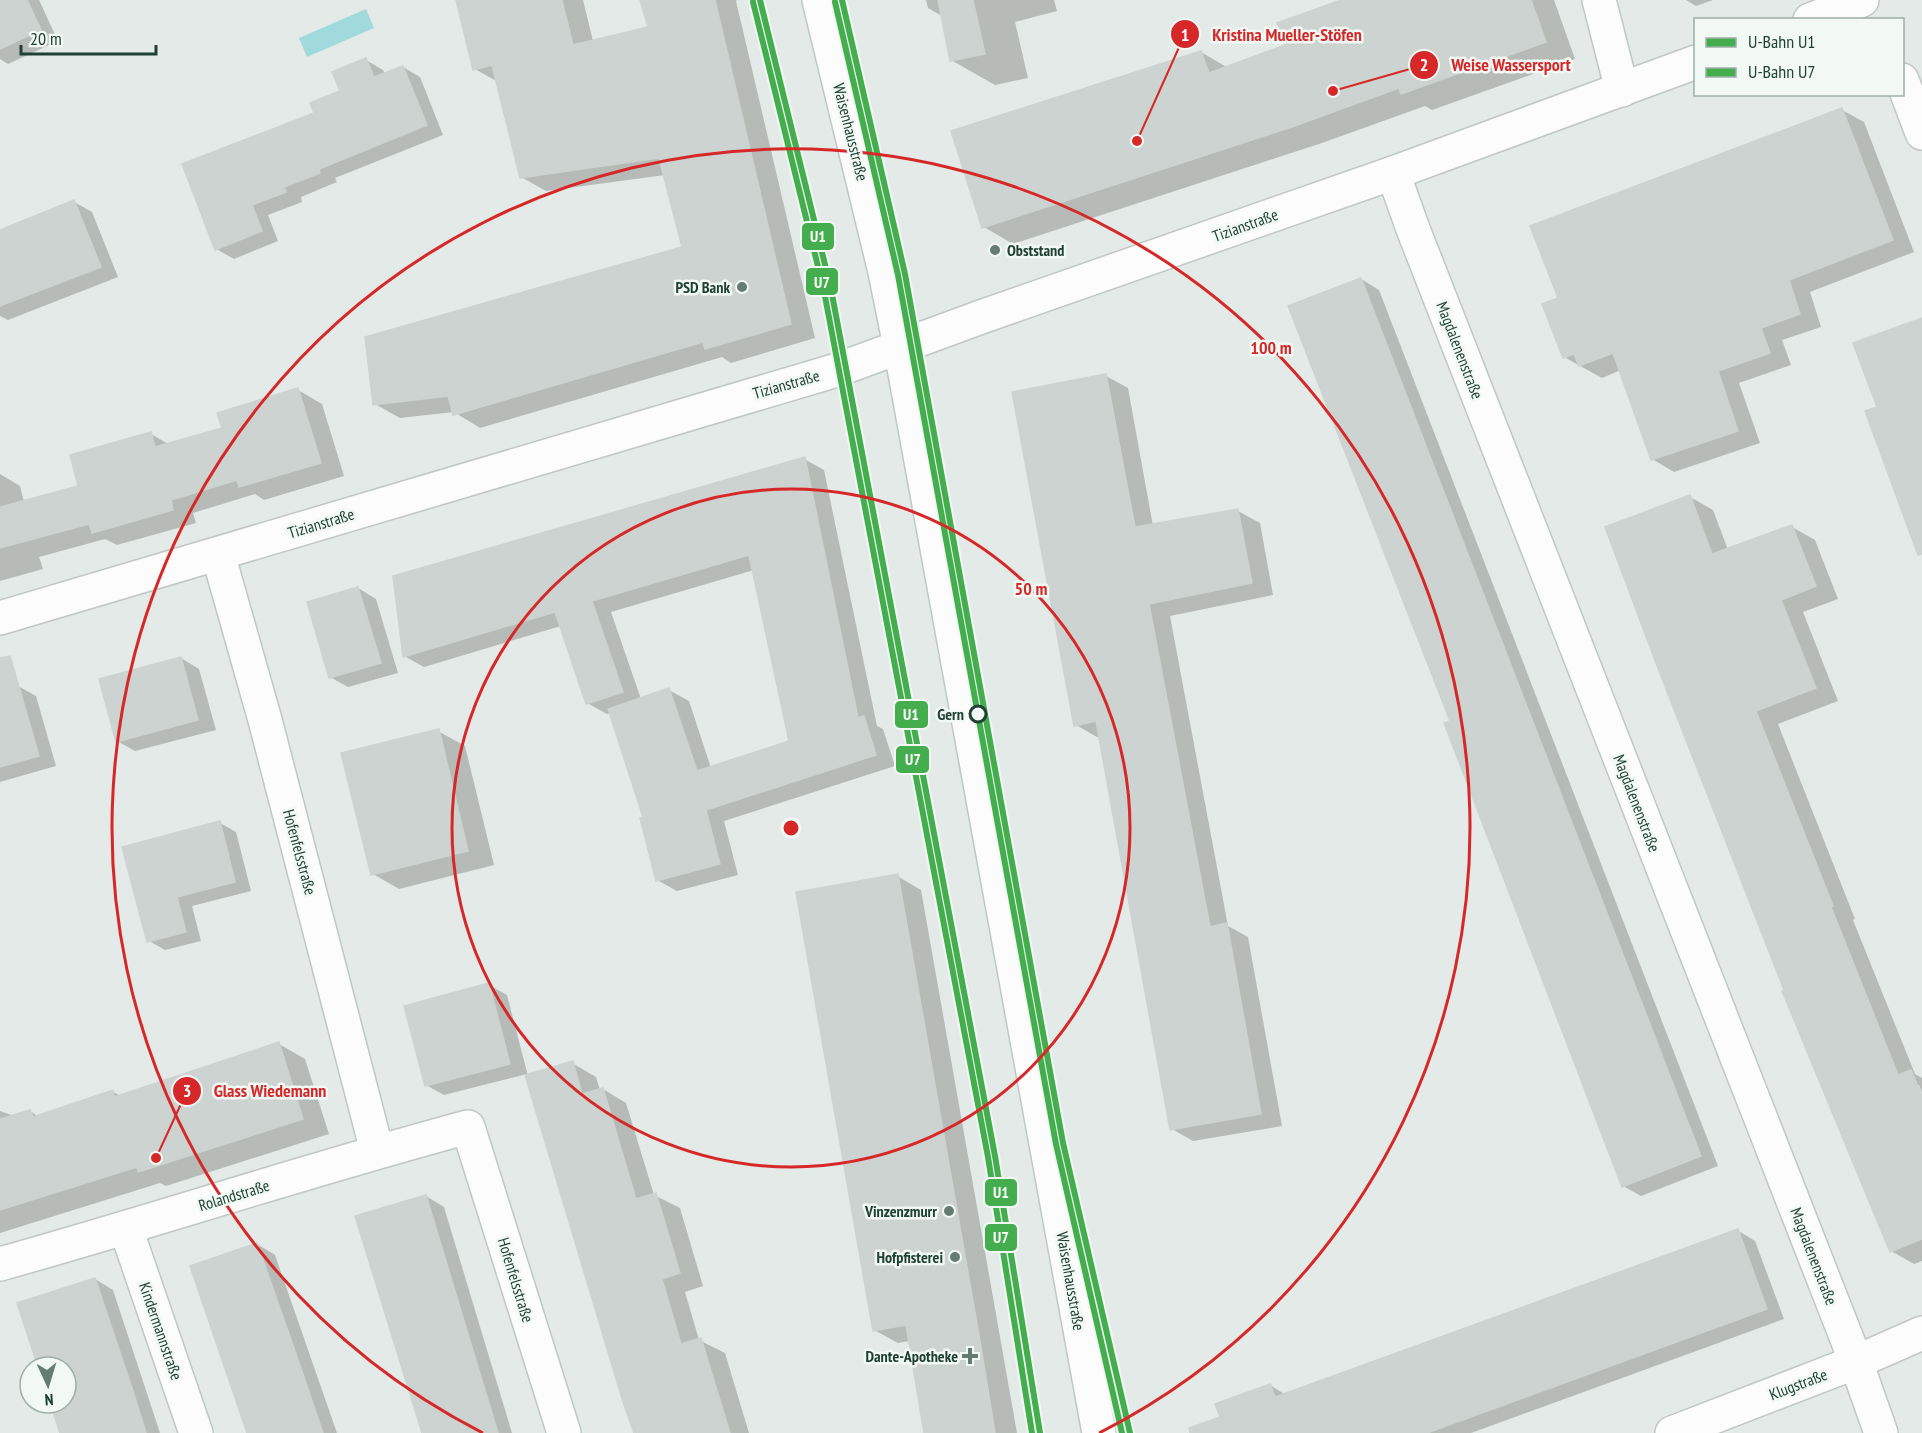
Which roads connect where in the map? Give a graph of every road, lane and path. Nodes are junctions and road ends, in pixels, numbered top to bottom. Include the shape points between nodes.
1 (819, 0) edge
2 (1599, 0) edge
3 (1862, 0) edge
4 (1874, 0) edge
5 (1815, 18) edge
6 (1880, 18) edge
7 (1694, 62) edge
8 (1904, 85) edge
9 (1622, 90) junction
10 (1922, 133) edge
11 (1393, 173) junction
12 (900, 346) junction
13 (218, 554) junction
14 (0, 618) edge
15 (468, 1128) joint
16 (377, 1151) junction
17 (126, 1229) junction
18 (0, 1264) edge
19 (1922, 1333) edge
20 (1856, 1362) junction
21 (196, 1433) edge
22 (564, 1433) edge
23 (1099, 1433) edge
24 (1672, 1433) edge
25 (1881, 1433) edge

1 - 12 street, Waisenhausstraße
2 - 9 street
3 - 5 street
4 - 6 street
7 - 9 street, Tizianstraße
8 - 10 street
9 - 11 street, Tizianstraße
11 - 12 street, Tizianstraße
11 - 20 street, Magdalenenstraße
12 - 13 street, Tizianstraße via 837,369
12 - 23 street, Waisenhausstraße
13 - 14 street, Tizianstraße
13 - 16 street, Hofenfelsstraße
15 - 16 street, Rolandstraße
15 - 22 street, Hofenfelsstraße
16 - 17 street, Rolandstraße
17 - 18 street, Rolandstraße
17 - 21 street, Kindermannstraße
19 - 20 street, Klugstraße
20 - 24 street, Klugstraße
20 - 25 street, Magdalenenstraße

